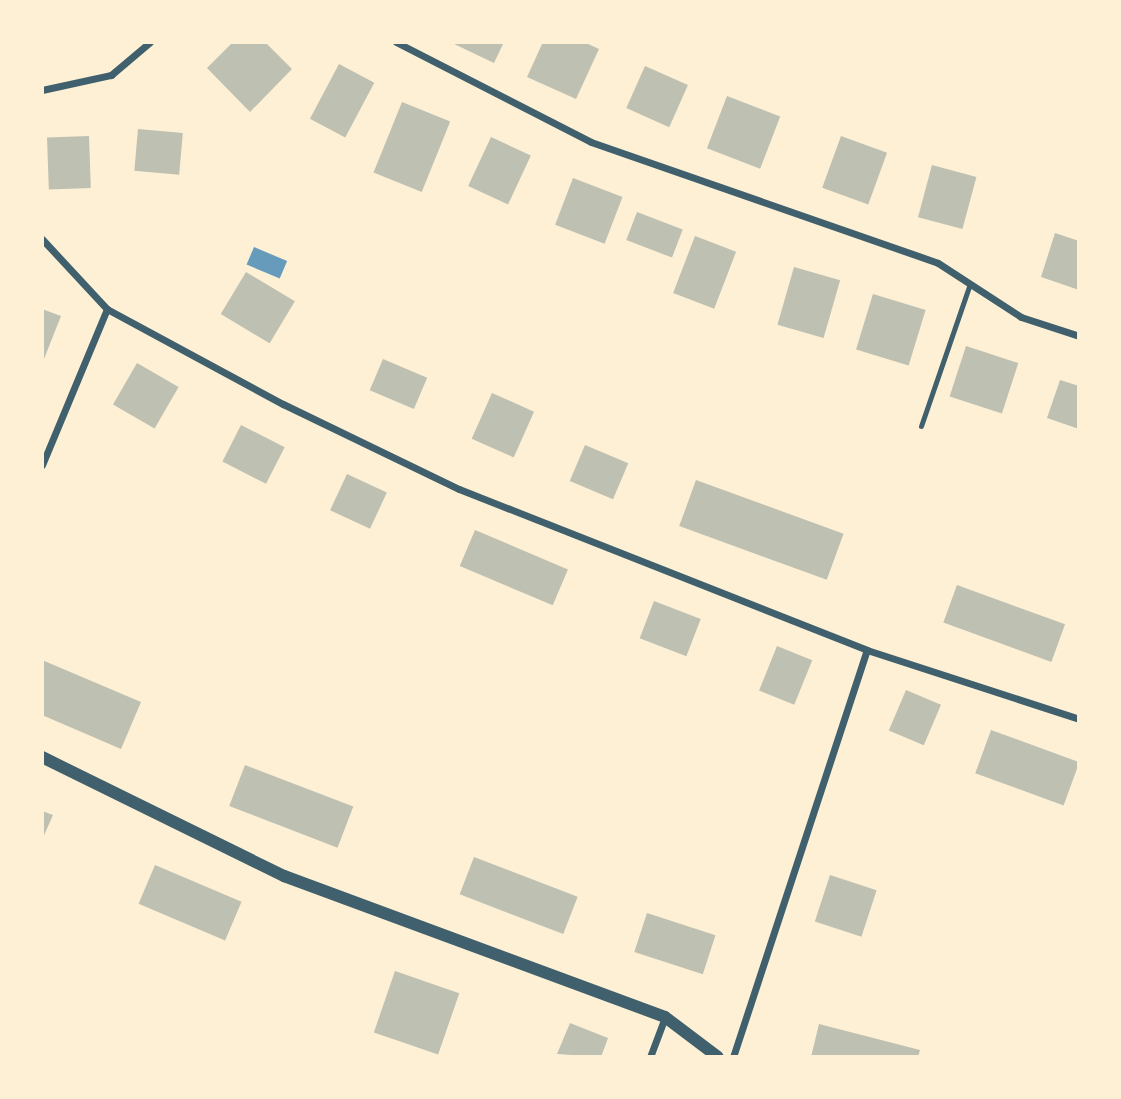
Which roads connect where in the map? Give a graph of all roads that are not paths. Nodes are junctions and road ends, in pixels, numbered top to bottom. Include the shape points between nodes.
1 (150, 42) edge
2 (396, 42) edge
3 (42, 90) edge
4 (42, 239) edge
5 (970, 284) junction
6 (107, 309) junction
7 (1079, 336) edge
8 (921, 426) dead end
9 (42, 465) edge
10 (867, 650) junction
11 (1079, 719) edge
12 (42, 757) edge
13 (664, 1017) junction
14 (650, 1057) edge
15 (718, 1057) edge
16 (733, 1057) edge

1 - 3 street via 111,75
2 - 5 street via 591,142 938,263
4 - 6 street
5 - 7 street via 1021,317
5 - 8 lane
6 - 9 street
6 - 10 street via 283,404 459,489
10 - 11 street
10 - 16 street
12 - 13 street via 284,876
13 - 14 street
13 - 15 street

